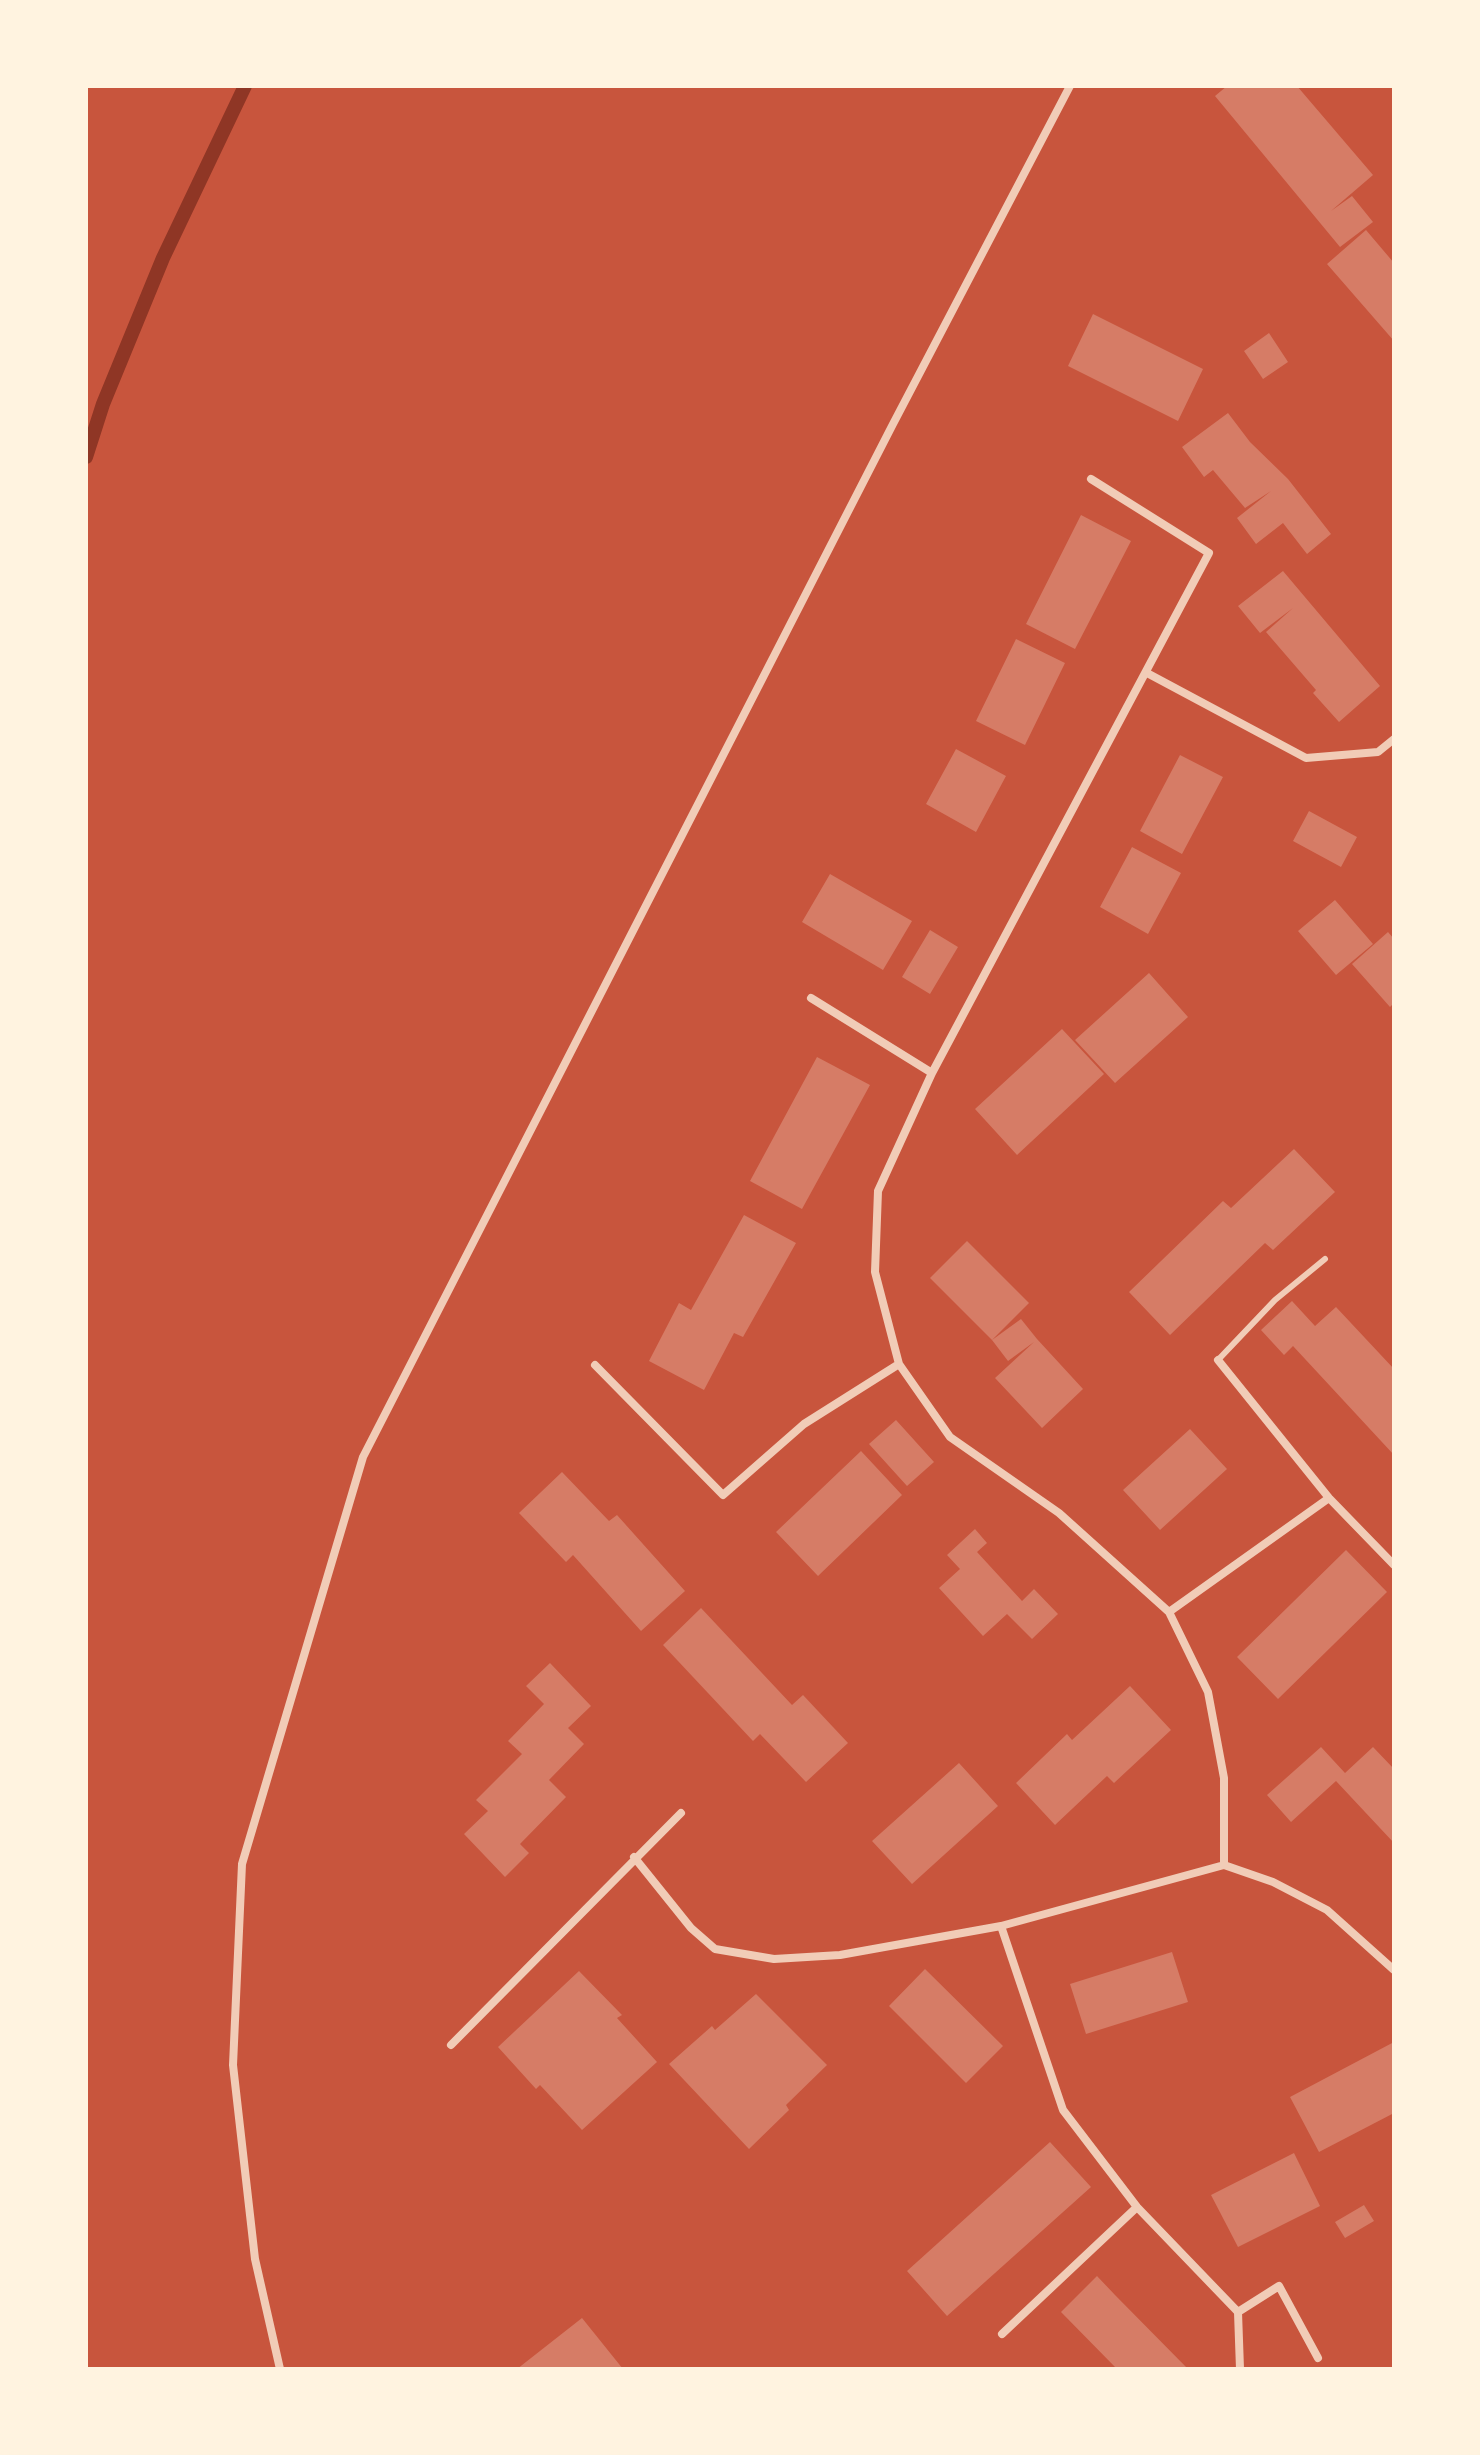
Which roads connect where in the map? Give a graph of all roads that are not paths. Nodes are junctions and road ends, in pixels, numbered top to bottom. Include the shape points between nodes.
1 (1070, 86) edge
2 (1091, 479) dead end
3 (1147, 673) junction
4 (1394, 739) edge
5 (811, 998) dead end
6 (932, 1073) junction
7 (1325, 1259) dead end
8 (1218, 1360) joint
9 (899, 1364) junction
10 (595, 1365) dead end
11 (1329, 1498) junction
12 (1394, 1565) edge
13 (1169, 1612) junction
14 (681, 1813) dead end
15 (634, 1857) junction
16 (1224, 1865) junction
17 (1001, 1926) junction
18 (1394, 1970) edge
19 (451, 2045) dead end
20 (1137, 2207) junction
21 (1238, 2312) junction
22 (1002, 2334) dead end
23 (1318, 2358) dead end
24 (280, 2369) edge
25 (1240, 2369) edge

1 - 24 street via 363,1457 242,1864 233,2065 255,2259
2 - 3 street via 1209,553
3 - 4 street via 1306,758 1378,752
3 - 6 street
5 - 6 street
6 - 9 street via 878,1191 875,1272
7 - 8 lane via 1275,1300
8 - 11 street
9 - 10 street via 804,1424 723,1495
9 - 13 street via 950,1437 1059,1513
11 - 12 street
11 - 13 street
13 - 16 street via 1208,1692 1224,1778
14 - 15 street
15 - 17 street via 691,1928 715,1949 774,1959 840,1955
15 - 19 street
16 - 17 street
16 - 18 street via 1273,1882 1327,1910
17 - 20 street via 1063,2110
20 - 21 street
20 - 22 street
21 - 23 street via 1279,2286
21 - 25 street

